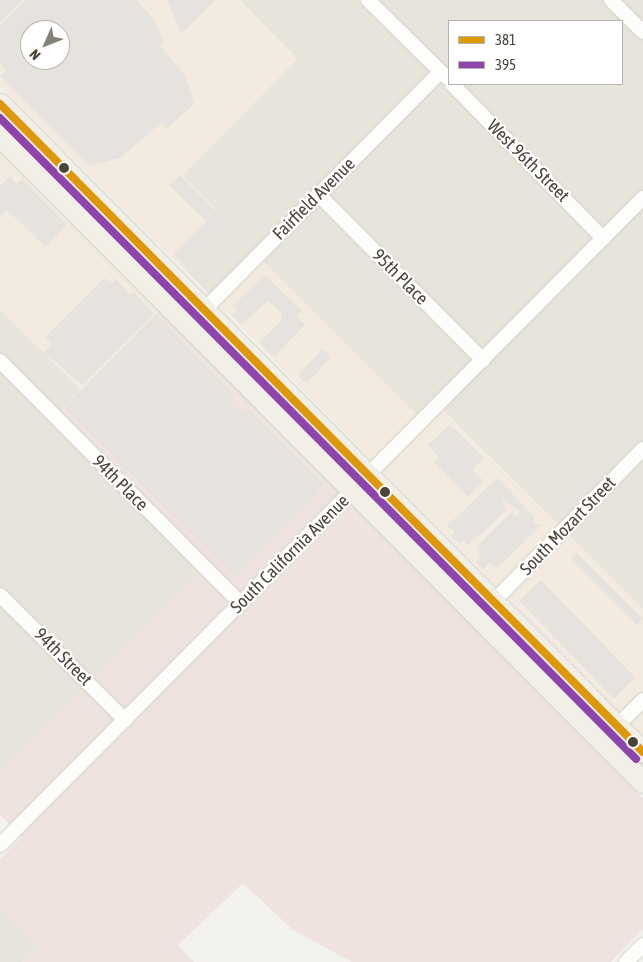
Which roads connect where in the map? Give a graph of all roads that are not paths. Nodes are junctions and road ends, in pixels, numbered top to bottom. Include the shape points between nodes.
1 (368, 0) edge
2 (611, 0) edge
3 (643, 32) edge
4 (445, 76) edge
5 (453, 85) edge
6 (0, 104) edge
7 (0, 136) edge
8 (318, 194) junction
9 (643, 198) edge
10 (603, 238) junction
11 (196, 318) junction
12 (482, 360) junction
13 (0, 361) edge
14 (643, 449) edge
15 (360, 485) junction
16 (0, 595) edge
17 (493, 602) junction
18 (241, 604) junction
19 (643, 700) edge
20 (125, 720) junction
21 (617, 726) junction
22 (602, 741) junction
23 (643, 752) edge
24 (643, 782) edge
25 (2, 840) edge
26 (643, 945) edge
27 (626, 962) edge

1 - 4 street
2 - 3 street
4 - 8 street, Fairfield Avenue
5 - 10 street, West 96th Street
6 - 11 main road
7 - 11 main road
8 - 11 street, Fairfield Avenue
8 - 12 street, 95th Place
9 - 10 street, South California Avenue
10 - 12 street, South California Avenue
11 - 15 main road
12 - 15 street, South California Avenue
13 - 18 street, 94th Place
14 - 17 street, South Mozart Street
15 - 17 main road
15 - 18 street, South California Avenue
15 - 22 main road
16 - 20 street, 94th Street
17 - 21 main road
18 - 20 street, South California Avenue
19 - 21 street
20 - 25 street, South California Avenue
21 - 22 street
21 - 23 main road
22 - 24 main road
26 - 27 street

